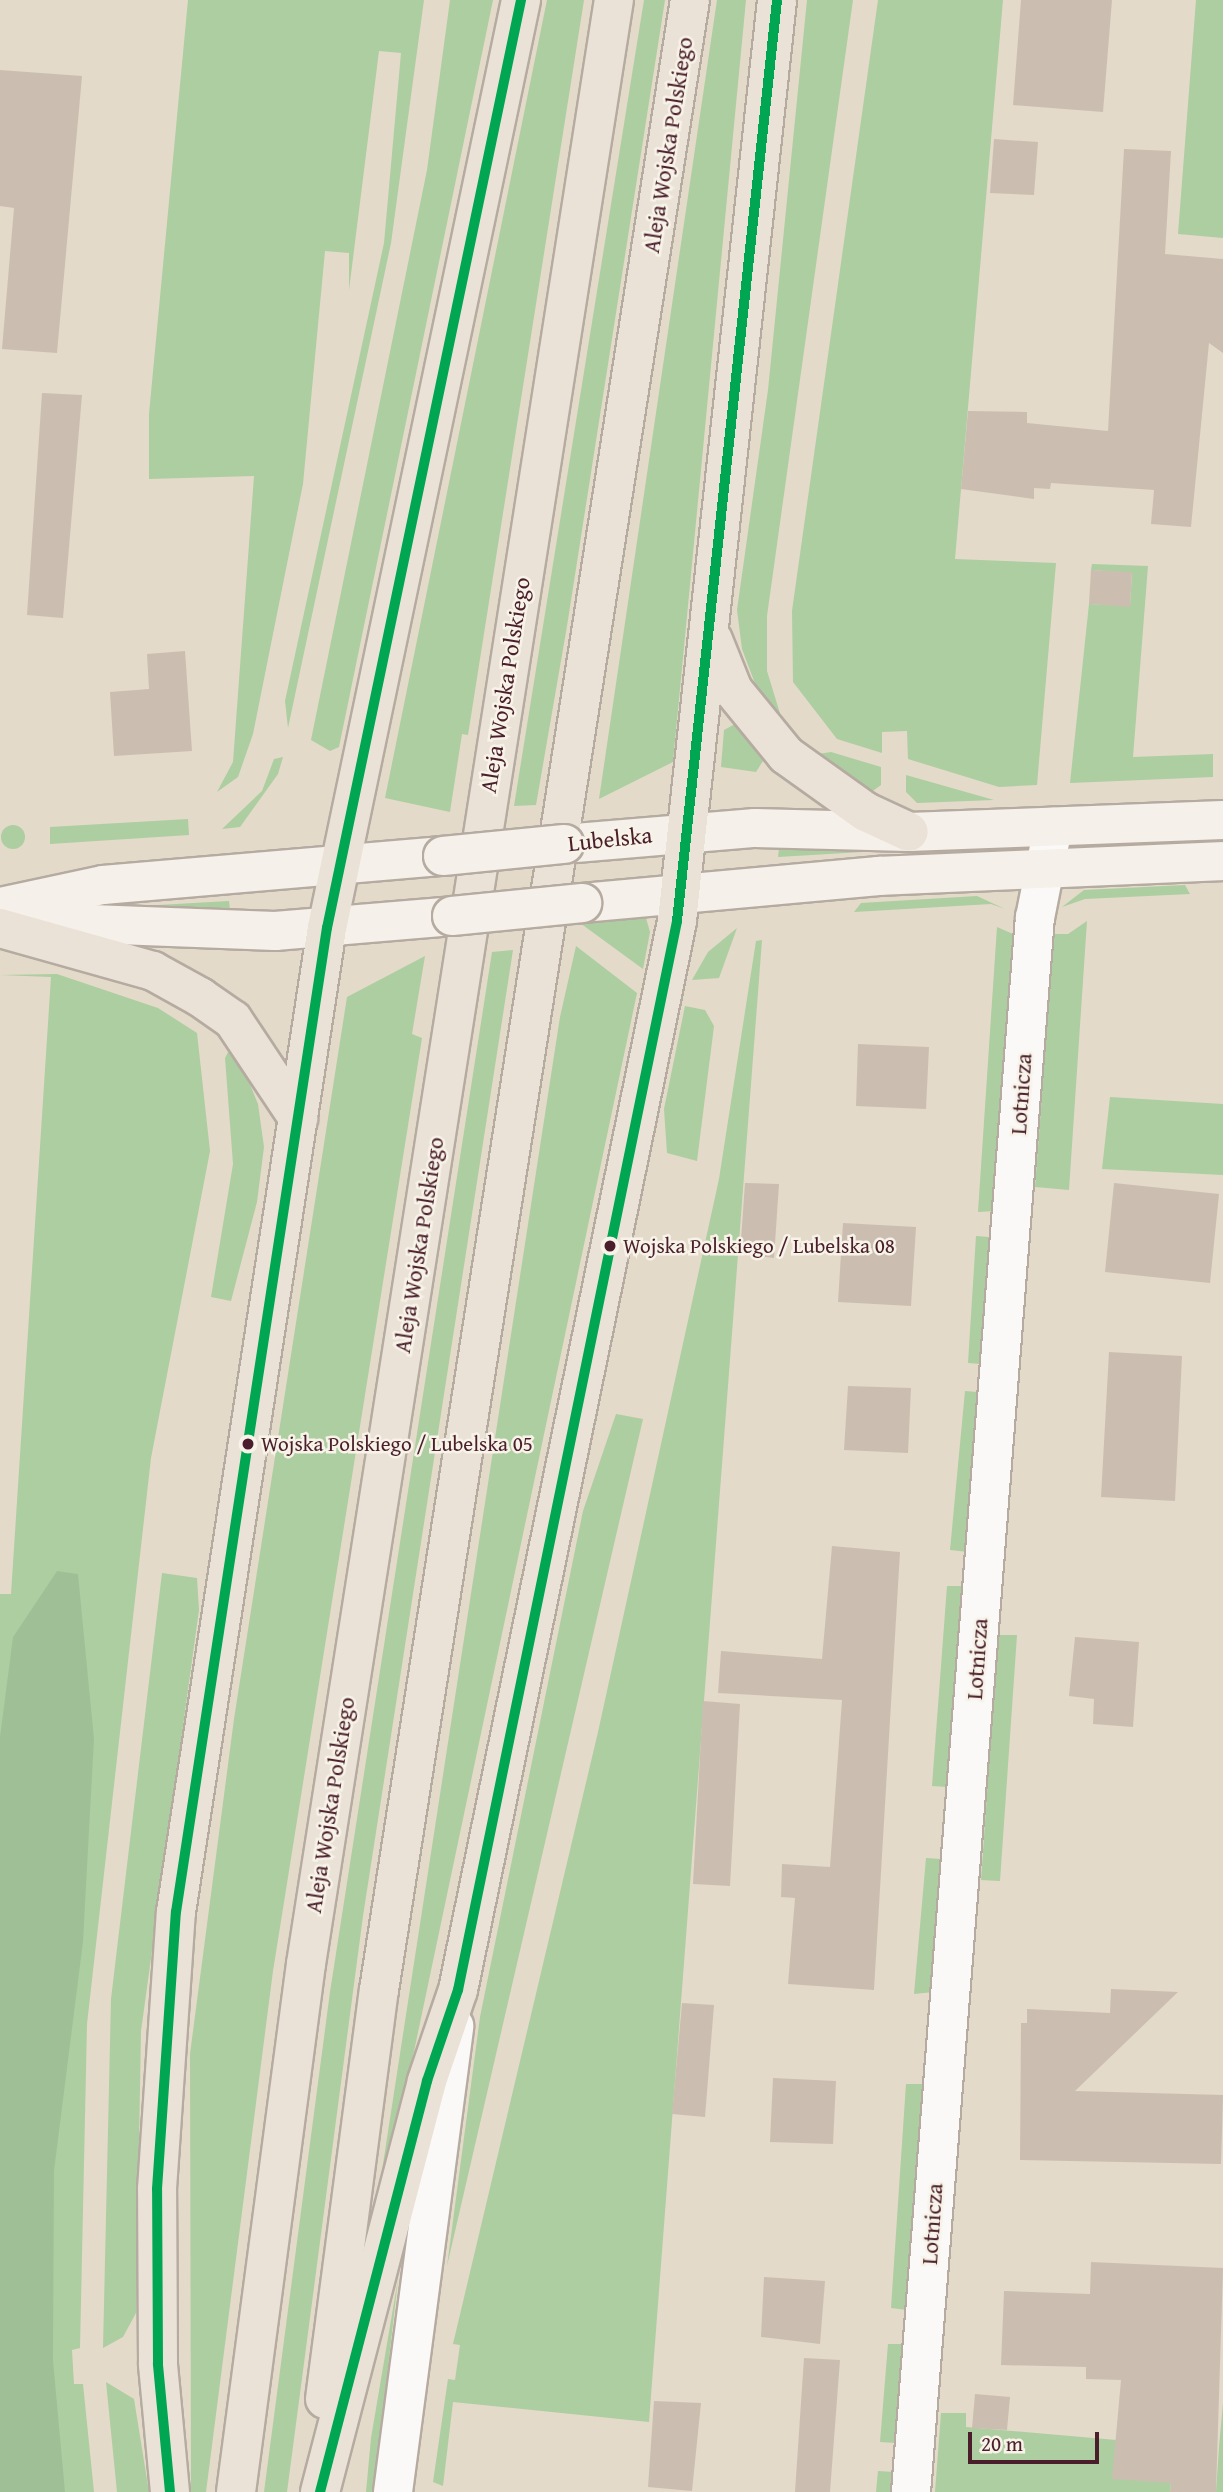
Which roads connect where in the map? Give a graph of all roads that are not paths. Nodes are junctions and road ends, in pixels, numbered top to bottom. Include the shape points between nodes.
1 (522, 0) edge
2 (614, 0) edge
3 (690, 0) edge
4 (776, 0) edge
5 (712, 636) junction
6 (1223, 820) edge
7 (1053, 827) junction
8 (688, 831) junction
9 (909, 832) junction
10 (1223, 860) edge
11 (339, 865) junction
12 (1042, 867) junction
13 (682, 892) junction
14 (0, 907) edge
15 (0, 920) edge
16 (0, 928) edge
17 (327, 928) junction
18 (298, 1118) junction
19 (458, 1990) junction
20 (170, 2492) edge
21 (236, 2492) edge
22 (317, 2492) edge
23 (393, 2492) edge
24 (911, 2492) edge

1 - 11 main road
2 - 21 main road, Aleja Wojska Polskiego via 306,1965
3 - 22 main road, Aleja Wojska Polskiego via 379,1990
4 - 5 main road
5 - 8 main road
5 - 9 main road via 733,690 786,755 866,812
6 - 7 main road, Lubelska
7 - 9 main road, Lubelska
7 - 12 street, Lotnicza
8 - 9 main road, Lubelska
8 - 11 main road, Lubelska, bridge
8 - 13 main road
10 - 12 main road
11 - 14 main road, Lubelska via 103,885
11 - 17 main road
12 - 13 main road
12 - 24 street, Lotnicza
13 - 17 main road, bridge
13 - 19 main road
15 - 17 main road via 127,930
16 - 18 main road via 153,971 200,997 233,1020
17 - 18 main road
18 - 20 main road via 178,1899 163,2044 158,2364
19 - 22 main road via 427,2081
19 - 23 street

